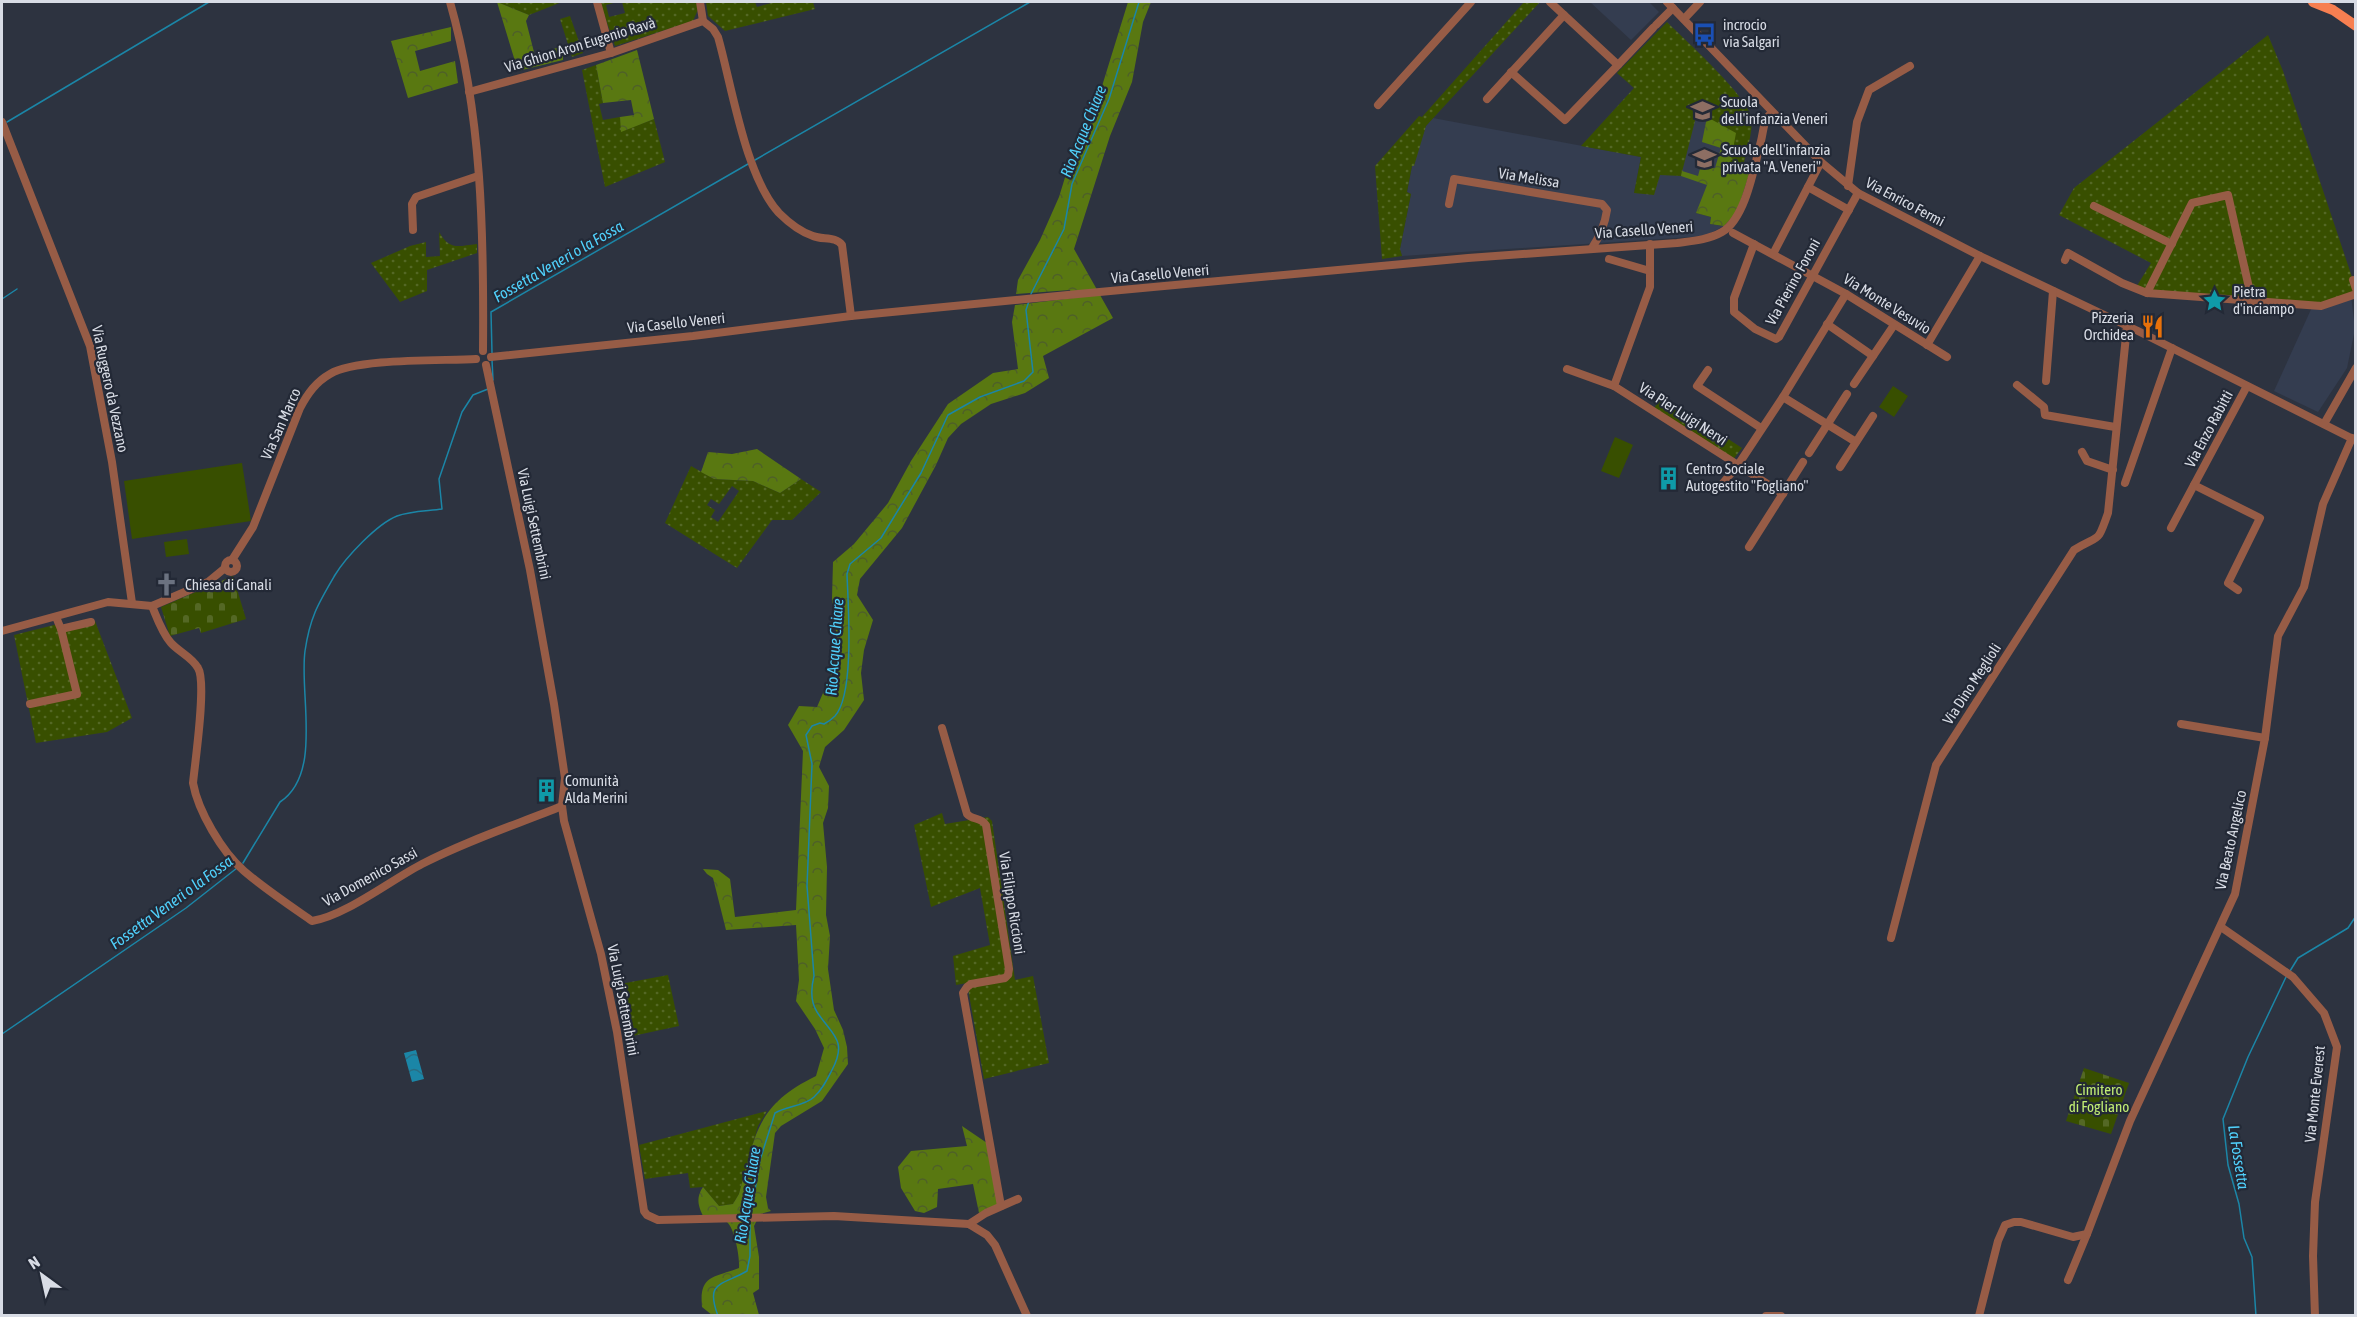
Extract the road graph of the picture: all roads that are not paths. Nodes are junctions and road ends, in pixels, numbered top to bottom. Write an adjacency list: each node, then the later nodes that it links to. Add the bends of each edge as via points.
1 (450, 2): 19 (street)
2 (597, 2): 15 (street)
3 (699, 2): 13 (street)
4 (1471, 2): 21 (street)
5 (1550, 2): 10 (street)
6 (1700, 2): 12 (street)
7 (2313, 2): 11 (main road)
8 (2328, 2): 11 (main road)
9 (1670, 5): 12 (street, Via Enrico Fermi); 16 (street)
10 (1564, 15): 16 (street); 18 (street)
11 (2342, 16): 14 (main road)
12 (1684, 18): 22 (street, Via Enrico Fermi)
13 (703, 21): 15 (street, Via Ghion Aron Eugenio Ravà); 51 (street, via 718,37 761,185 779,213 803,231 842,245)
14 (2355, 26)
15 (610, 53): 19 (street, Via Ghion Aron Eugenio Ravà)
16 (1618, 65): 18 (street, via 1565,120)
17 (1910, 66): 26 (street, via 1869,90 1857,122)
18 (1511, 72): 20 (street)
19 (469, 92): 25 (street)
20 (1487, 99)
21 (1378, 105)
22 (1775, 115): 24 (street, Via Enrico Fermi); 35 (street, Via Casello Veneri, via 1763,132 1733,222 1706,238)
23 (2, 122): 92 (street, Via Ruggero da Vezzano, via 90,346 112,462)
24 (1821, 162): 26 (street, Via Enrico Fermi); 27 (street)
25 (478, 176): 33 (street, via 416,197 412,204); 57 (street)
26 (1848, 186): 28 (street, Via Enrico Fermi)
27 (1808, 187): 31 (street); 40 (street)
28 (1858, 193): 31 (street, Via Pierino Foroni); 41 (street, Via Enrico Fermi)
29 (1449, 204): 32 (street, Via Melissa, via 1454,179 1602,204 1606,210)
30 (2094, 206): 37 (street)
31 (1849, 210): 45 (street, Via Pierino Foroni)
32 (1604, 224): 38 (street, Via Melissa); 39 (street)
33 (413, 230)
34 (1733, 233): 36 (street, Via Monte Vesuvio)
35 (1650, 244): 38 (street, Via Casello Veneri); 44 (street)
36 (1754, 244): 40 (street, Via Monte Vesuvio); 45 (street, Via Pierino Foroni, via 1734,298 1734,312 1776,339)
37 (2172, 244): 47 (street); 50 (street, via 2192,203 2228,195)
38 (1613, 246): 39 (street, Via Casello Veneri)
39 (1592, 248): 51 (street, Via Casello Veneri)
40 (1773, 254): 45 (street, Via Monte Vesuvio)
41 (1980, 256): 46 (street, Via Enrico Fermi); 55 (street)
42 (1609, 259): 44 (street)
43 (2065, 260): 47 (street, via 2068,253)
44 (1650, 271): 68 (street, via 1650,287)
45 (1812, 276): 48 (street, Via Monte Vesuvio)
46 (2054, 291): 54 (street, Via Enrico Fermi); 65 (street)
47 (2147, 293): 50 (street)
48 (1846, 294): 52 (street); 53 (street, Via Monte Vesuvio)
49 (2355, 294): 50 (street, via 2321,306)
50 (2252, 301)
51 (851, 316): 57 (street, Via Casello Veneri)
52 (1827, 324): 58 (street); 71 (street)
53 (1893, 325): 55 (street, Via Monte Vesuvio); 58 (street)
54 (2127, 326): 56 (street, Via Enrico Fermi); 75 (street, Via Dino Meglioli)
55 (1928, 345): 59 (street, Via Monte Vesuvio)
56 (2172, 348): 69 (street, Via Enrico Fermi); 86 (street)
57 (490, 355): 60 (street, via 477,354); 61 (street)
58 (1873, 356): 66 (street)
59 (1947, 357)
60 (476, 359): 61 (street); 93 (street, Via San Marco, via 358,365 337,370 321,380 300,408 235,562 227,562 228,570 208,582)
61 (486, 365): 102 (street, Via Luigi Settembrini, via 554,704 565,772)
62 (2355, 368): 73 (street)
63 (1567, 369): 68 (street, Via Pier Luigi Nervi)
64 (1708, 369): 76 (street, via 1697,386)
65 (2046, 381)
66 (1854, 384)
67 (2017, 385): 75 (street, via 2044,407 2045,415)
68 (1614, 386): 82 (street, Via Pier Luigi Nervi)
69 (2247, 386): 73 (street, Via Enrico Fermi); 87 (street, Via Enzo Rabitti)
70 (1847, 394): 74 (street)
71 (1783, 397): 74 (street); 76 (street)
72 (1873, 416): 78 (street)
73 (2324, 424): 77 (street, Via Enrico Fermi)
74 (1827, 425): 78 (street); 80 (street)
75 (2115, 427): 84 (street, Via Dino Meglioli)
76 (1761, 428): 82 (street)
77 (2354, 439): 101 (street, Via Beato Angelico, via 2323,504 2304,587 2278,636)
78 (1856, 442): 83 (street)
79 (2082, 452): 84 (street, via 2086,460)
80 (1809, 453)
81 (1803, 462): 88 (street)
82 (1738, 465): 85 (street); 88 (street, Via Pier Luigi Nervi)
83 (1840, 467)
84 (2113, 470): 104 (street, Via Dino Meglioli, via 2108,513 2098,538 2074,550 1936,765)
85 (1723, 483)
86 (2125, 483)
87 (2194, 485): 89 (street, Via Enzo Rabitti); 91 (street, Via Enzo Rabitti, via 2260,518 2228,583)
88 (1783, 494): 90 (street)
89 (2171, 528)
90 (1749, 547)
91 (2238, 590)
92 (132, 603): 93 (street); 94 (street, via 108,602)
93 (152, 606): 102 (street, Via Domenico Sassi, via 170,642 199,668 202,678 193,783 202,810 243,870 312,921 343,909 448,851)
94 (56, 617): 96 (street); 97 (street)
95 (91, 622): 96 (street)
96 (61, 629): 98 (street, via 77,694)
97 (2, 631)
98 (30, 704)
99 (2181, 724): 101 (street)
100 (942, 728): 106 (street, Via Filippo Riccioni, via 967,814 986,825 1009,969 1005,978 971,984 963,993)
101 (2265, 738): 103 (street, Via Beato Angelico, via 2237,889)
102 (562, 806): 107 (street, Via Luigi Settembrini, via 615,1021 647,1215 657,1220 834,1216)
103 (2221, 927): 108 (street, Via Beato Angelico, via 2130,1121); 114 (street, Via Monte Everest, via 2293,977 2324,1013 2337,1047 2315,1202)
104 (1891, 938)
105 (1018, 1199): 106 (street)
106 (1000, 1206): 107 (street)
107 (969, 1224): 110 (street, via 987,1235 994,1245)
108 (2087, 1234): 109 (street, Via Beato Angelico); 113 (street, via 2073,1237 2021,1222 2005,1225)
109 (2068, 1280)
110 (1027, 1316)
111 (1766, 1316): 112 (street)
112 (1782, 1316)
113 (1979, 1316)
114 (2316, 1316)

